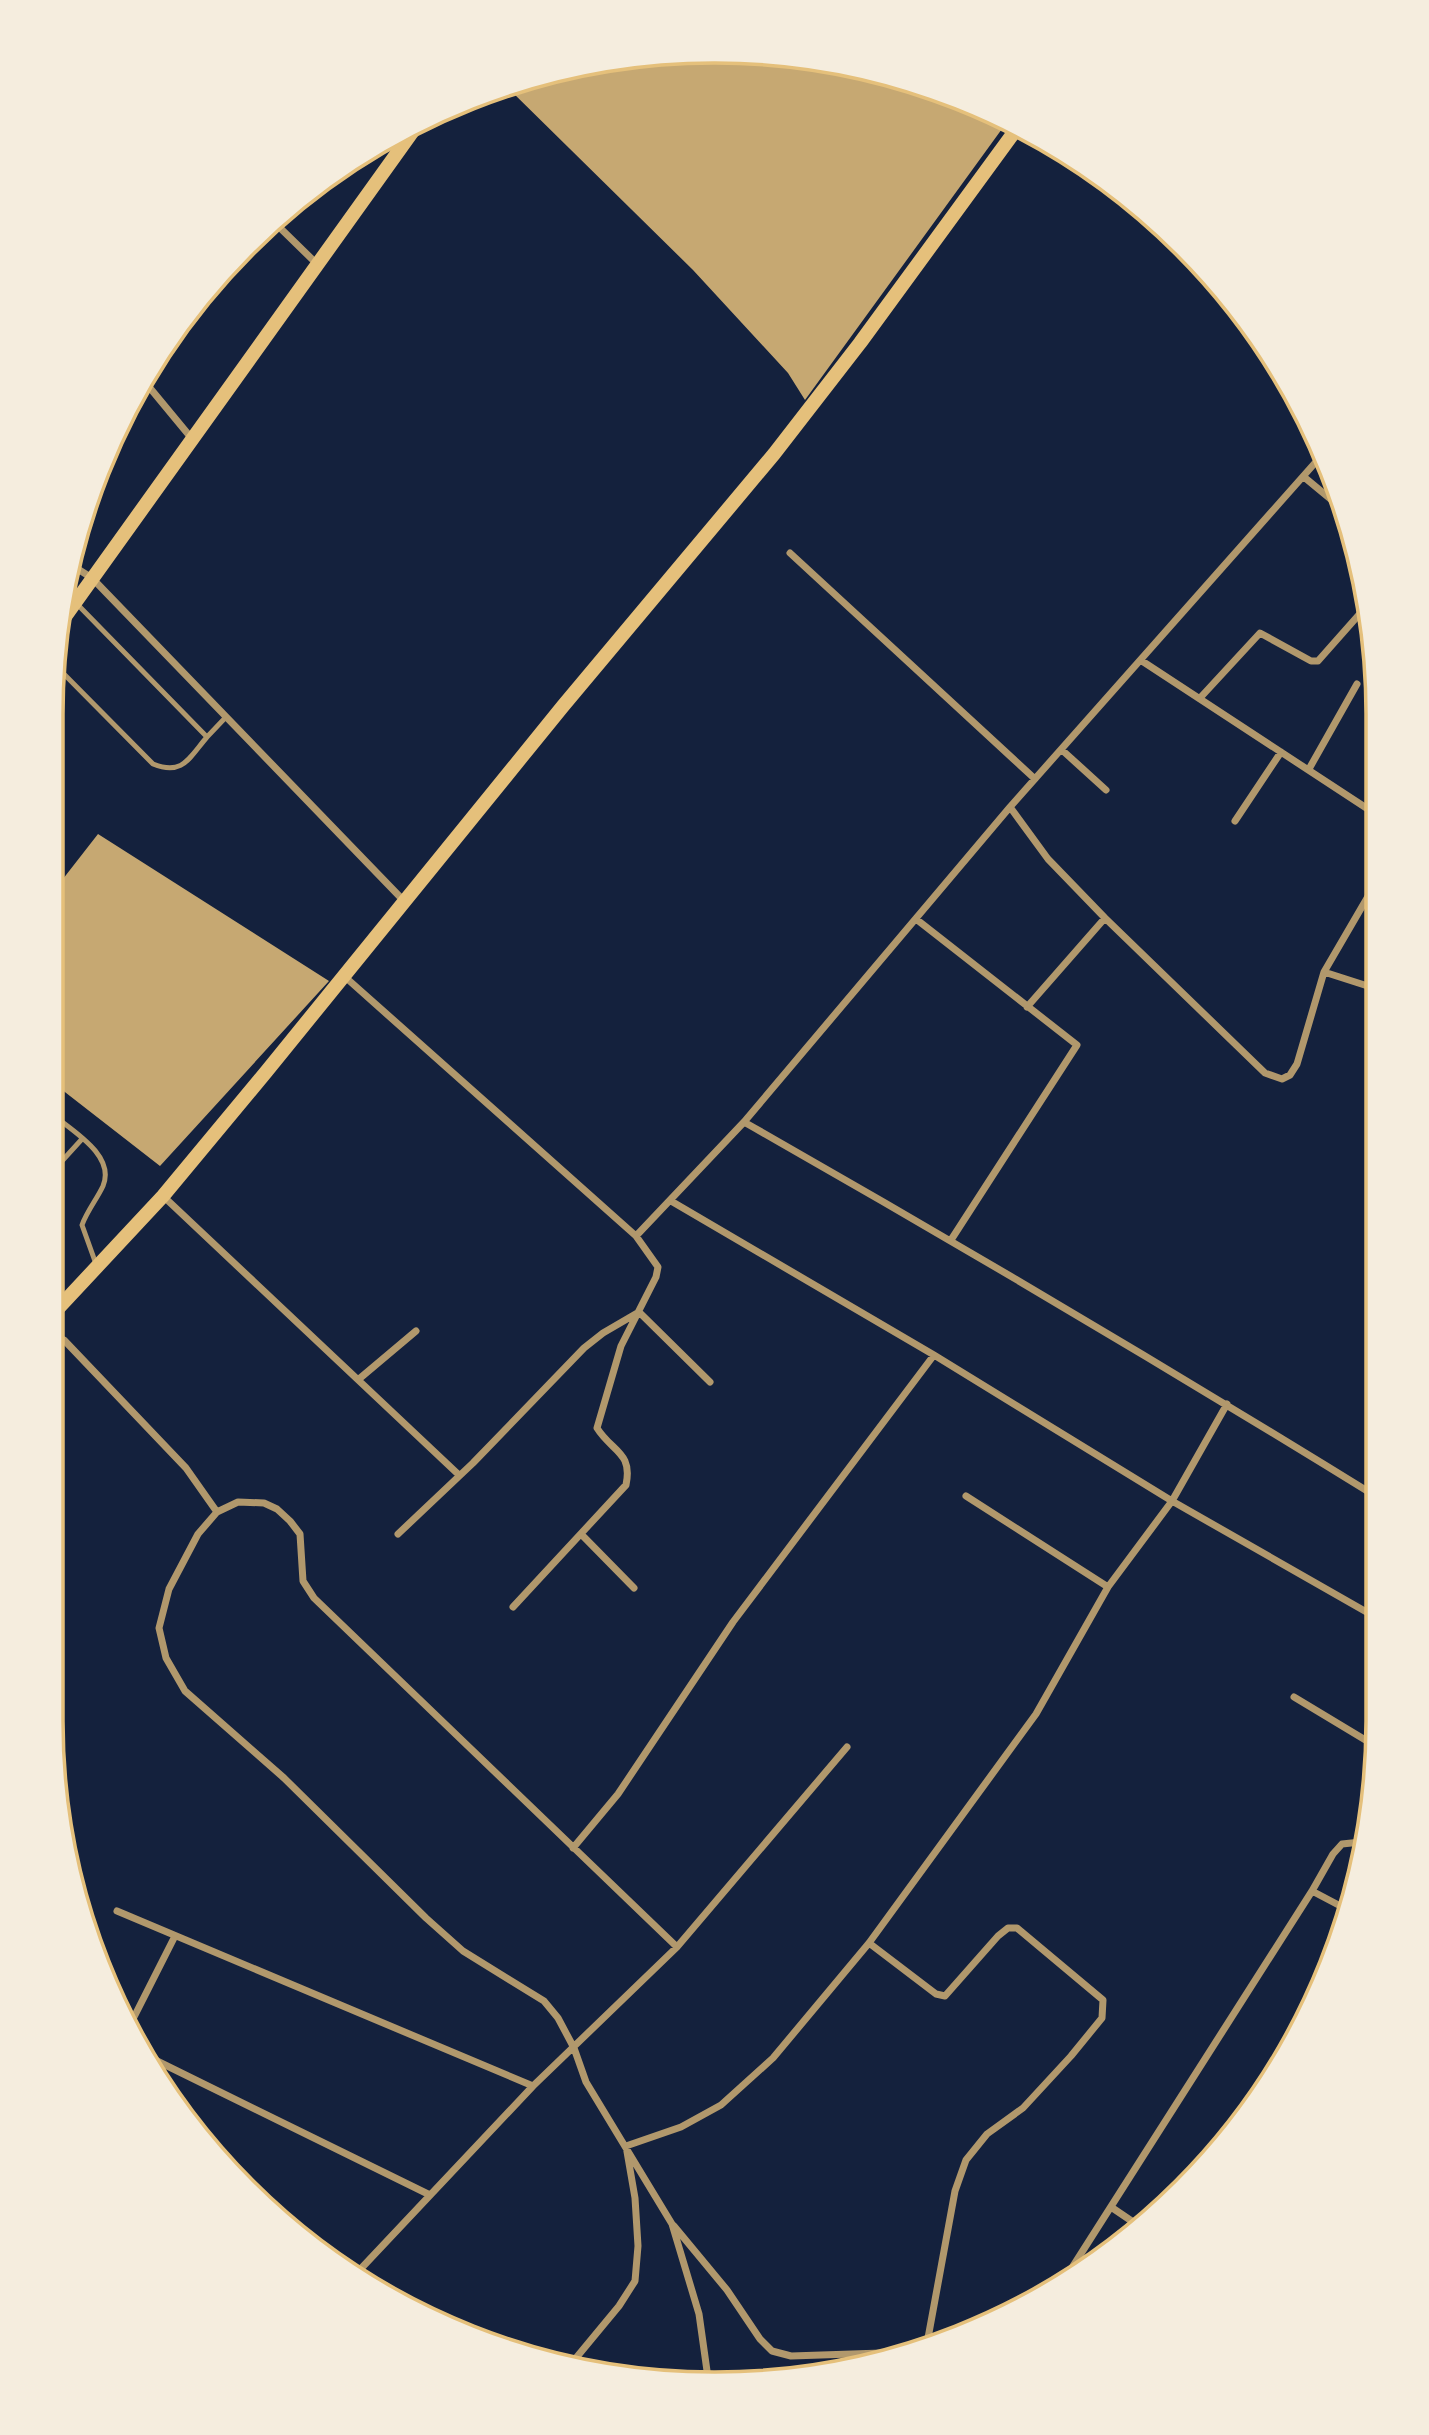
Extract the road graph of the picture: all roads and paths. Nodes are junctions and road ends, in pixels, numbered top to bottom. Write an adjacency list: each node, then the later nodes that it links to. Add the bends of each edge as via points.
1 (1011, 135): 31 (main road, via 774,454)
2 (406, 141): 4 (main road)
3 (281, 229): 4 (street)
4 (318, 264): 6 (main road)
5 (150, 388): 6 (street)
6 (193, 440): 12 (main road)
7 (1315, 463): 8 (street)
8 (1304, 477): 9 (street); 16 (street)
9 (1328, 497)
10 (790, 553): 25 (street)
11 (80, 571): 12 (street)
12 (92, 579): 13 (main road); 20 (street)
13 (75, 602): 14 (main road); 21 (lane)
14 (73, 605)
15 (1358, 616): 19 (street, via 1318,661 1260,633)
16 (1142, 661): 19 (street); 22 (street)
17 (64, 674): 21 (lane, via 153,764 180,767)
18 (1357, 684): 24 (street)
19 (1200, 698): 23 (street)
20 (226, 717): 21 (lane); 31 (street)
21 (207, 737)
22 (1062, 750): 25 (street); 26 (street)
23 (1281, 752): 24 (street); 29 (street)
24 (1309, 769): 28 (street)
25 (1035, 779): 27 (street)
26 (1106, 790)
27 (1010, 807): 32 (street, via 1048,859); 33 (street)
28 (1366, 808)
29 (1234, 821)
30 (1366, 900): 34 (street)
31 (404, 901): 35 (main road)
32 (1105, 918): 34 (street, via 1265,1073 1282,1079 1297,1064); 37 (street)
33 (916, 919): 37 (street); 38 (street)
34 (1324, 972): 36 (street)
35 (344, 976): 42 (main road); 44 (street)
36 (1366, 985)
37 (1027, 1007): 45 (street, via 1077,1045)
38 (744, 1122): 43 (street); 45 (street)
39 (63, 1123): 40 (lane)
40 (82, 1139): 41 (lane); 46 (lane, via 97,1151 106,1170 104,1184 82,1225)
41 (63, 1159)
42 (163, 1196): 46 (main road); 52 (street)
43 (671, 1201): 44 (street); 51 (street)
44 (636, 1236): 48 (street, via 658,1267)
45 (951, 1240): 54 (street)
46 (97, 1267): 47 (main road)
47 (63, 1303)
48 (639, 1312): 53 (street); 55 (street, via 584,1348); 61 (street, via 621,1346 597,1428 625,1457 626,1485)
49 (416, 1331): 52 (street)
50 (63, 1339): 59 (street, via 186,1468)
51 (934, 1355): 58 (street); 70 (street, via 733,1622 618,1794)
52 (359, 1379): 55 (street)
53 (710, 1382)
54 (1227, 1404): 56 (street); 58 (street)
55 (459, 1475): 60 (street)
56 (1366, 1490)
57 (966, 1496): 62 (street)
58 (1172, 1501): 62 (street); 65 (street)
59 (218, 1512): 70 (street, via 238,1502 264,1503 290,1521 300,1534 303,1581 314,1598); 78 (street, via 198,1534 169,1589 159,1628 166,1658 185,1691 463,1951 544,2001)
60 (398, 1534)
61 (581, 1534): 63 (street); 64 (street)
62 (1108, 1587): 75 (street, via 1036,1714)
63 (634, 1588)
64 (513, 1607)
65 (1366, 1612)
66 (1294, 1697): 67 (street)
67 (1366, 1740)
68 (847, 1748): 76 (street)
69 (1354, 1843): 71 (street, via 1342,1844 1333,1854)
70 (573, 1848): 76 (street)
71 (1312, 1891): 72 (street); 83 (street)
72 (1339, 1905)
73 (117, 1911): 74 (street)
74 (175, 1936): 77 (street); 80 (street)
75 (869, 1943): 81 (street, via 773,2058 721,2105 681,2127); 88 (street, via 936,1994 945,1996 998,1936 1017,1928 1103,2000 1105,2008 1071,2056 1023,2108 987,2134 966,2160 955,2190)
76 (677, 1947): 78 (street)
77 (134, 2017)
78 (574, 2048): 80 (street); 81 (street, via 586,2082)
79 (161, 2063): 82 (street)
80 (533, 2087): 82 (street)
81 (626, 2146): 85 (street); 90 (street, via 635,2198 635,2281)
82 (430, 2195): 87 (street)
83 (1111, 2207): 84 (street); 86 (street)
84 (1131, 2221)
85 (672, 2224): 89 (street, via 772,2351 792,2356); 91 (street, via 699,2314)
86 (1075, 2262)
87 (362, 2268)
88 (928, 2335)
89 (867, 2353)
90 (577, 2357)
91 (707, 2372)

